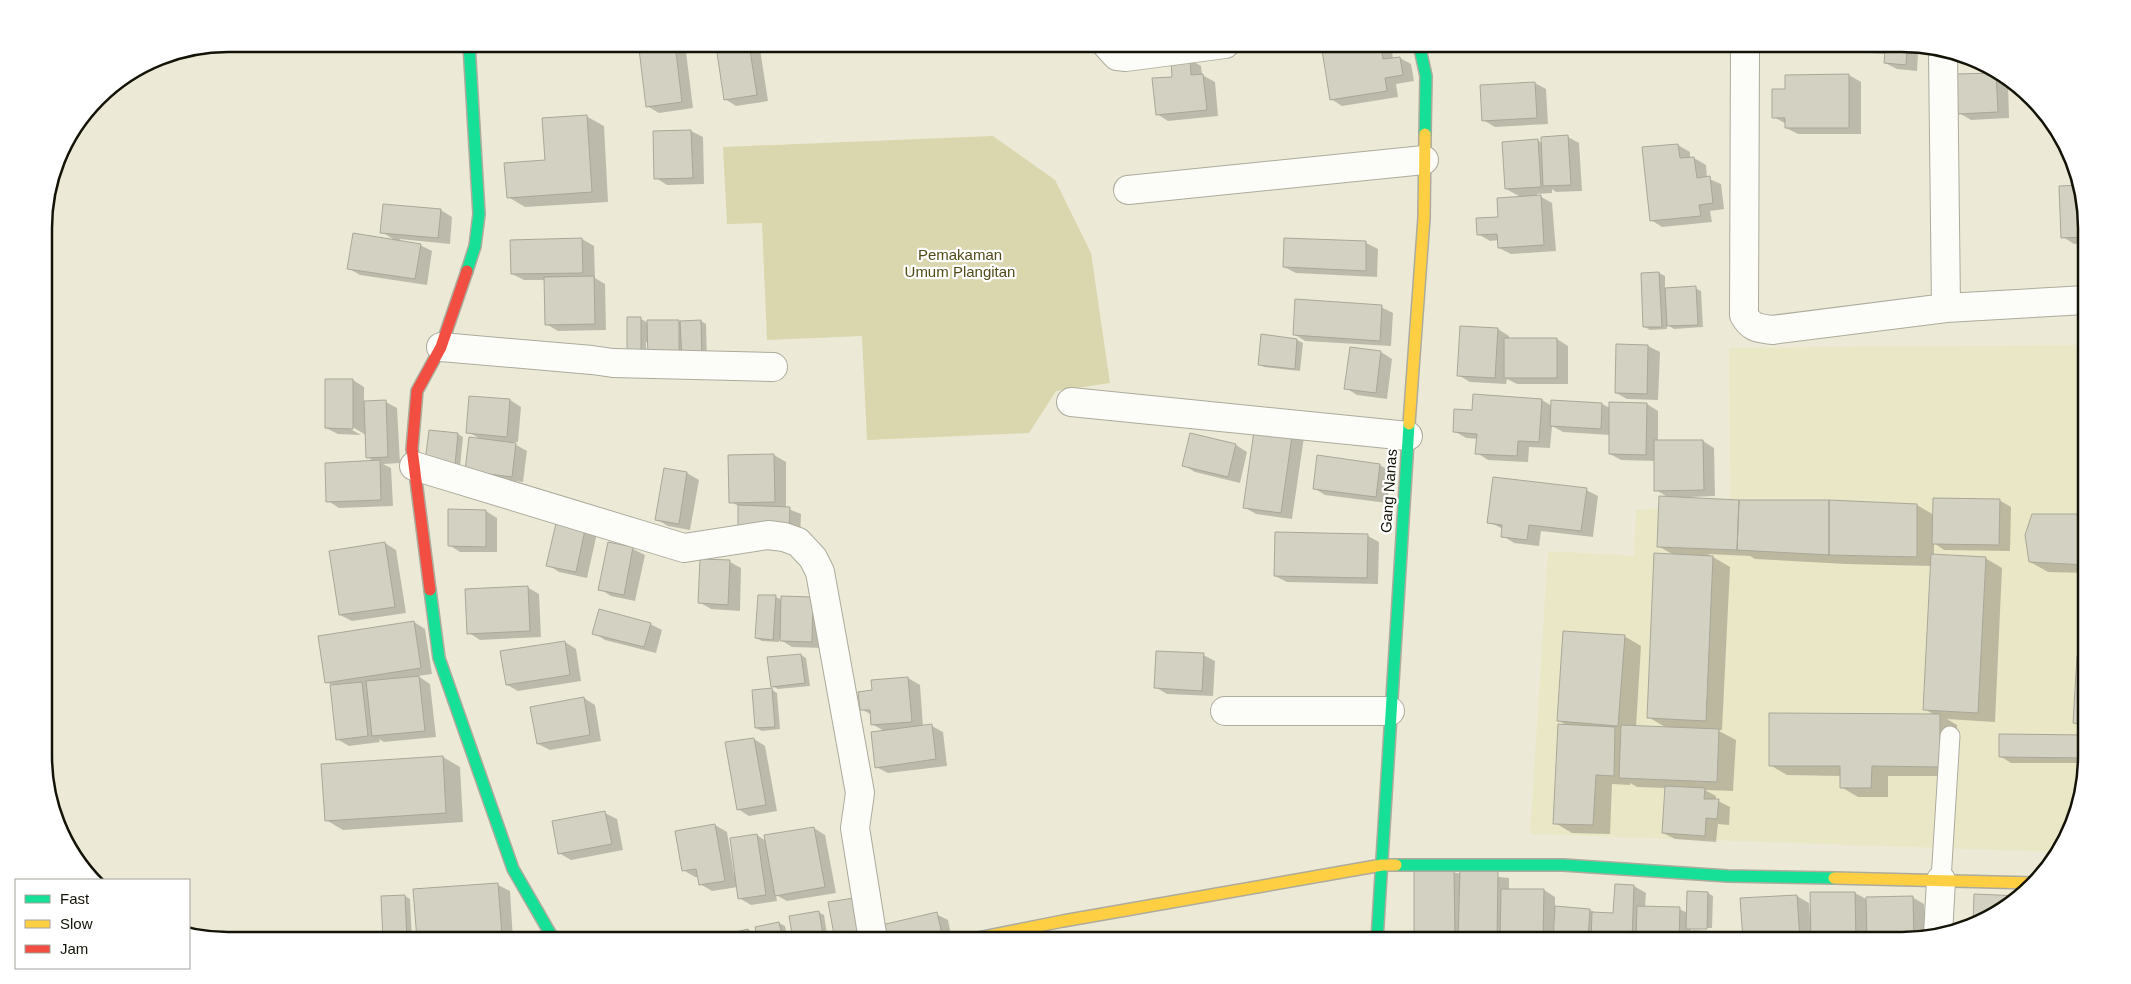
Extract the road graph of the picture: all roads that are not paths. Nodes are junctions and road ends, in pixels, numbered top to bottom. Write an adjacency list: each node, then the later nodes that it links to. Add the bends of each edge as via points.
1 (1114, 52): 2 (street, via 1126,57)
2 (1161, 52)
3 (1421, 52): 7 (street, Gang Nanas, via 1426,76)
4 (1745, 52): 10 (street, via 1744,315 1749,323 1755,328 1772,330)
5 (470, 53): 11 (street, via 479,214 476,246)
6 (1943, 57): 10 (street)
7 (1424, 160): 8 (street); 14 (street, Gang Nanas, via 1424,218)
8 (1128, 190)
9 (2078, 300): 10 (street)
10 (1946, 308)
11 (441, 346): 12 (street, via 613,363); 15 (street, via 417,391 412,449)
12 (773, 367)
13 (1071, 402): 14 (street)
14 (1408, 436): 17 (street, Gang Nanas)
15 (414, 466): 24 (street, via 439,658 513,870); 25 (street, via 684,548 768,534 798,542 813,558 820,572 860,793 855,828)
16 (1225, 711): 17 (street)
17 (1390, 711): 19 (street, Gang Nanas)
18 (1950, 736): 20 (lane)
19 (1382, 865): 20 (street, via 1562,865 1728,876); 23 (street, Gang Nanas); 26 (street)
20 (1941, 880): 21 (street); 22 (street)
21 (2024, 883)
22 (1938, 928)
23 (1378, 931)
24 (549, 932)
25 (872, 932)
26 (1010, 932)

